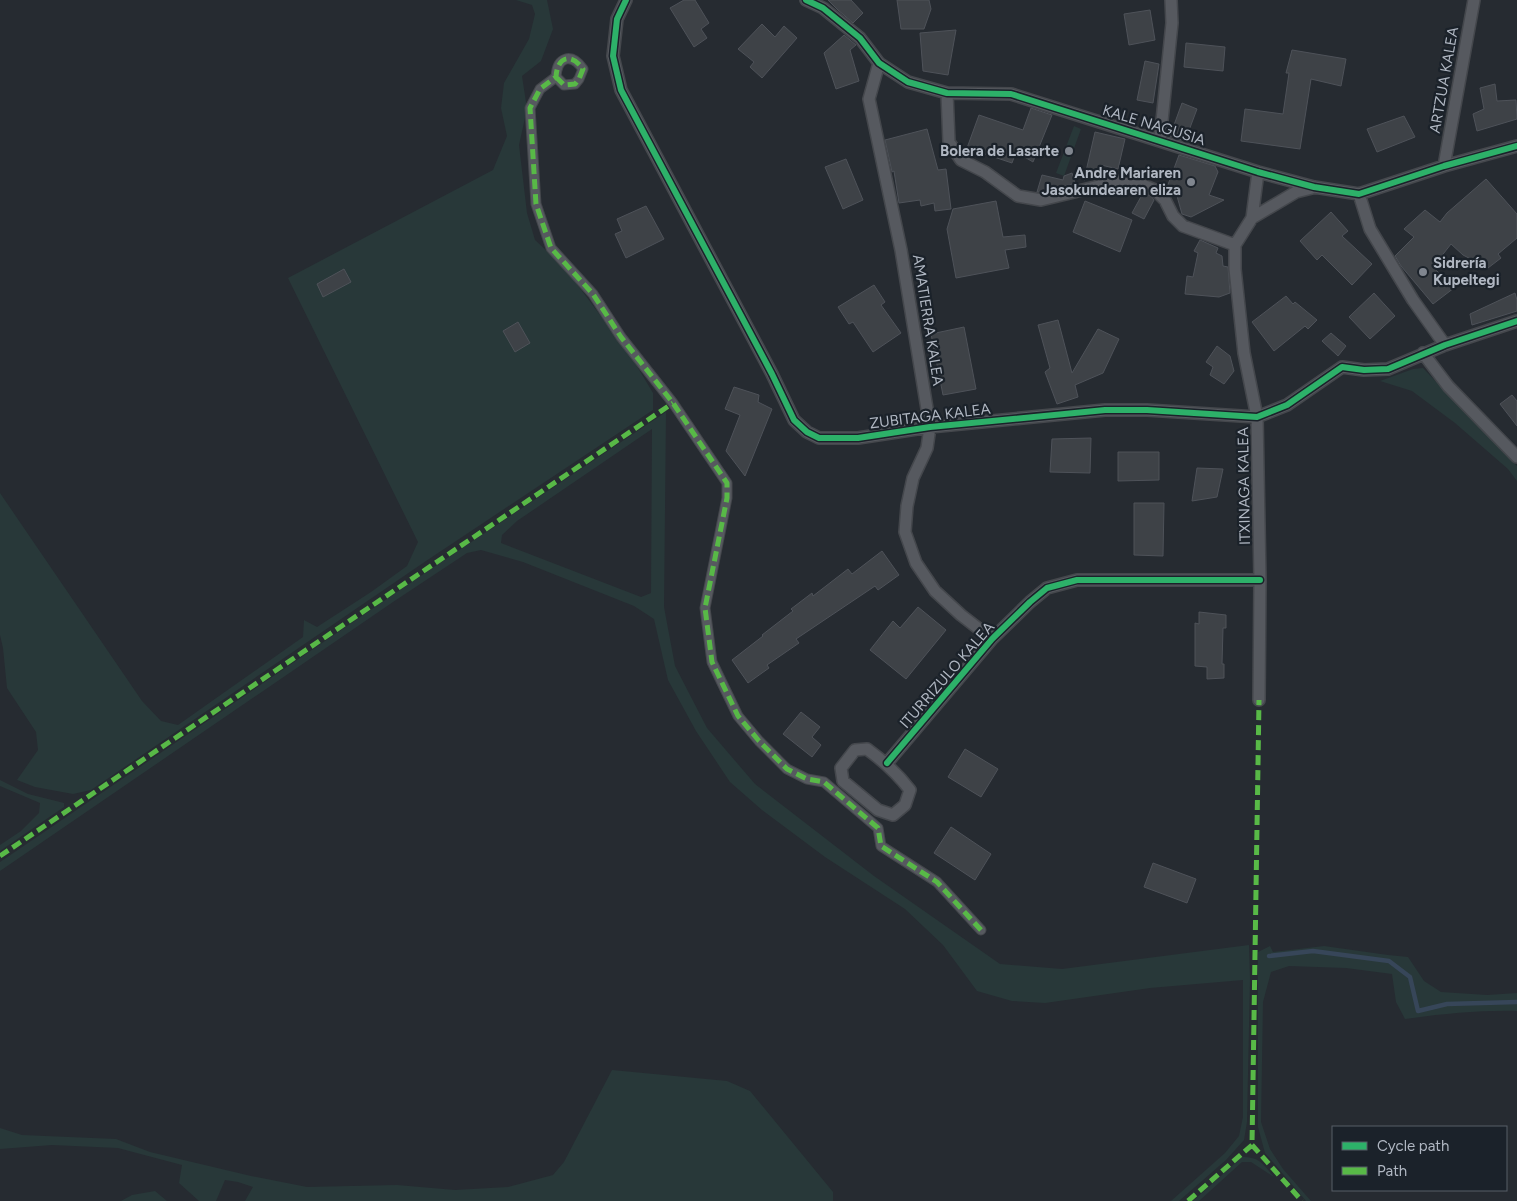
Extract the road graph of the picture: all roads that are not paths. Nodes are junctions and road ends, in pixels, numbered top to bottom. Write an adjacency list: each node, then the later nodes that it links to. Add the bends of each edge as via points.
1 (626, 0): 20 (street, ZUBITAGA KALEA, via 617,18 613,56 621,90 794,420 819,438 858,438)
2 (806, 0): 5 (street, KALE NAGUSIA, via 823,8 860,38)
3 (1171, 0): 8 (street, via 1172,24)
4 (1474, 0): 10 (street, ARTZUA KALEA)
5 (879, 63): 7 (street, KALE NAGUSIA, via 908,82); 20 (street, AMATIERRA KALEA, via 869,99 901,250)
6 (556, 77): 26 (street, via 540,89 530,108 536,204 551,248 593,294 621,337 674,403 726,483 727,498 705,608 712,662 738,716 787,769 807,779 824,782 878,828 881,846 937,882)
7 (947, 93): 8 (street, KALE NAGUSIA, via 1011,94); 15 (street, via 948,142 961,160 985,172 1018,196 1041,200 1128,179 1155,190 1182,226)
8 (1160, 140): 11 (street, KALE NAGUSIA)
9 (1517, 146): 10 (street, KALE NAGUSIA)
10 (1444, 166): 13 (street, KALE NAGUSIA)
11 (1258, 172): 12 (street, KALE NAGUSIA); 14 (street)
12 (1314, 187): 13 (street, KALE NAGUSIA); 14 (street, via 1296,192)
13 (1359, 194): 17 (street, via 1370,229)
14 (1252, 218): 15 (street)
15 (1235, 245): 19 (street, ITXINAGA KALEA, via 1244,353)
16 (1517, 321): 17 (street, ZUBITAGA KALEA)
17 (1445, 345): 18 (street, ZUBITAGA KALEA)
18 (1422, 353): 19 (street, ZUBITAGA KALEA, via 1388,369 1342,367 1287,405); 21 (street, via 1448,386)
19 (1257, 417): 20 (street, ZUBITAGA KALEA, via 1105,410); 22 (street, ITXINAGA KALEA)
20 (930, 427): 23 (street, AMATIERRA KALEA, via 927,448 913,478 905,532 916,563 935,591)
21 (1517, 456)
22 (1260, 580): 23 (street, ITURRIZULO KALEA, via 1077,580 1047,588); 24 (street, ITXINAGA KALEA)
23 (992, 639): 25 (street, ITURRIZULO KALEA)
24 (1259, 700)
25 (887, 763): 25 (street, via 868,749 855,750 841,768 843,781 878,810 893,816 905,806 910,790)
26 (981, 930)

